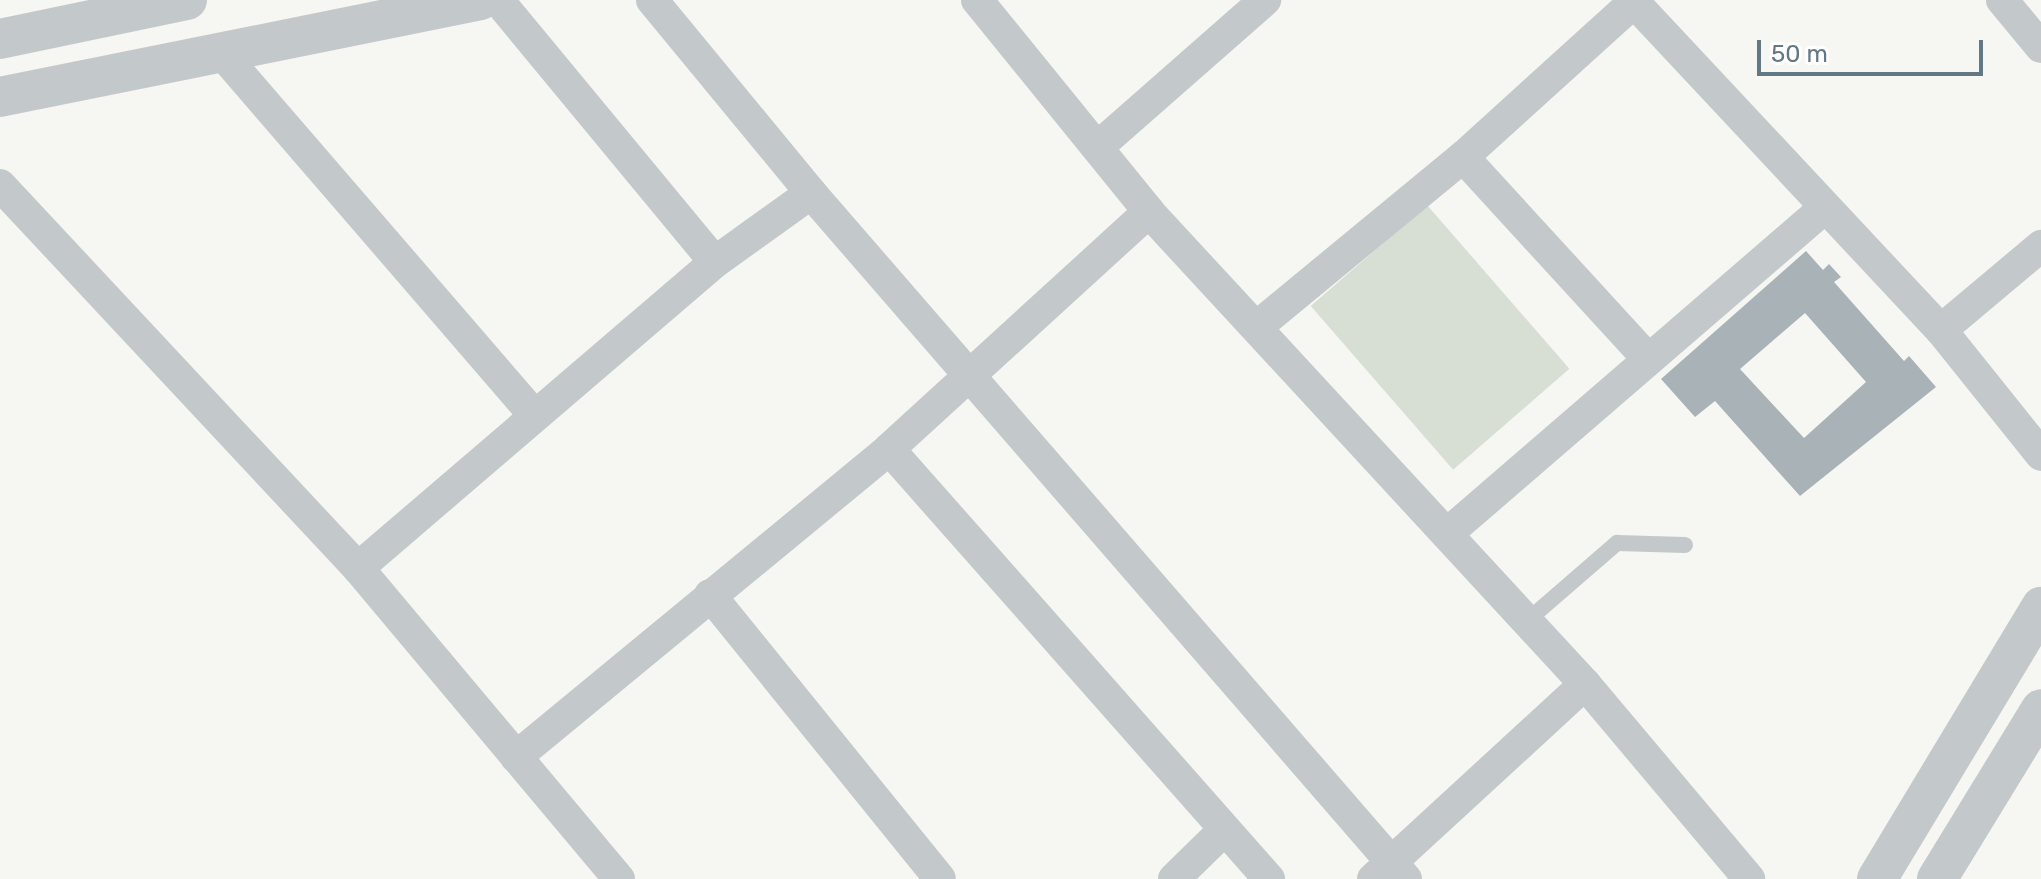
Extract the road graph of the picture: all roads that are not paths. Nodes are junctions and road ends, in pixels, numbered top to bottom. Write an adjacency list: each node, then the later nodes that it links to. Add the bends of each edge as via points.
1 (187, 0): 9 (street)
2 (480, 0): 11 (street)
3 (498, 0): 20 (street)
4 (652, 0): 16 (street)
5 (977, 0): 13 (street)
6 (1265, 0): 13 (street)
7 (2002, 0): 10 (street)
8 (1633, 1): 14 (street); 17 (street)
9 (0, 39)
10 (2041, 47)
11 (220, 51): 12 (street); 25 (street)
12 (0, 97)
13 (1100, 145): 18 (street)
14 (1463, 157): 21 (street); 23 (street)
15 (0, 185): 30 (street)
16 (811, 193): 20 (street); 24 (street)
17 (1823, 209): 22 (street); 23 (street)
18 (1149, 212): 21 (street); 24 (street)
19 (2041, 246): 22 (street)
20 (715, 262): 25 (street)
21 (1259, 325): 28 (street)
22 (1941, 330): 27 (street)
23 (1647, 358): 28 (street)
24 (971, 372): 26 (street); 40 (street)
25 (534, 415): 30 (street)
26 (889, 449): 31 (street); 39 (street)
27 (2041, 455)
28 (1448, 533): 33 (street)
29 (1685, 545): 33 (lane, via 1617,543)
30 (358, 568): 36 (street)
31 (710, 595): 36 (street); 42 (street)
32 (2041, 607): 37 (street)
33 (1528, 620): 34 (street)
34 (1585, 684): 40 (street); 45 (street)
35 (2041, 709): 38 (street)
36 (516, 757): 41 (street)
37 (1936, 781): 38 (street); 46 (street)
38 (1980, 808): 47 (street)
39 (1223, 831): 43 (street); 44 (street)
40 (1390, 873)
41 (619, 879)
42 (940, 879)
43 (1174, 879)
44 (1269, 879)
45 (1749, 879)
46 (1877, 879)
47 (1937, 879)

